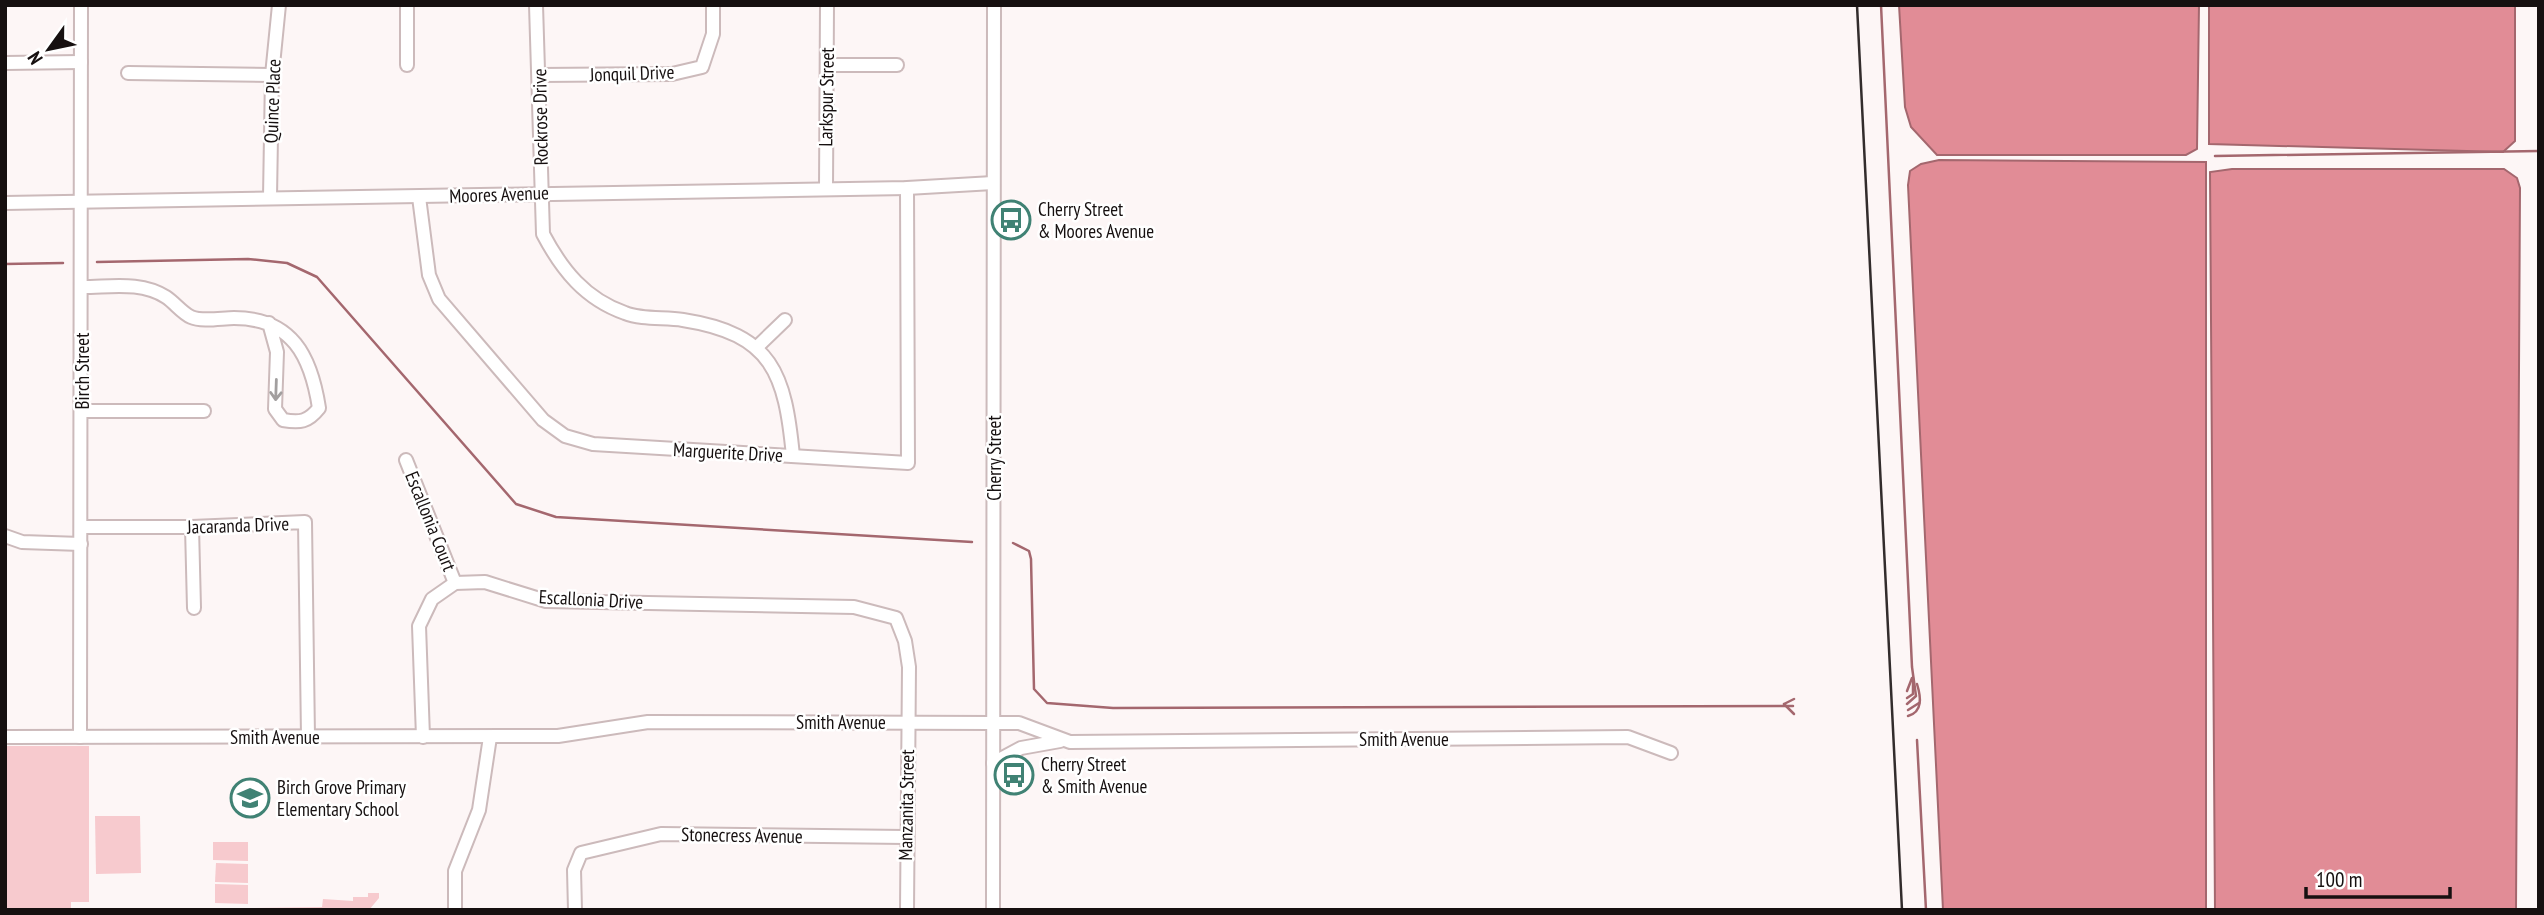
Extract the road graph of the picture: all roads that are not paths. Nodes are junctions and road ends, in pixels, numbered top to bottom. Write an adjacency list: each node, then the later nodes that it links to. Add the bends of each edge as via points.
1 (81, 5): 8 (street, Birch Street)
2 (279, 5): 14 (street, Quince Place)
3 (407, 5): 10 (street)
4 (536, 5): 15 (street, Rockrose Drive)
5 (713, 5): 15 (street, Jonquil Drive, via 713,34 702,66 671,74)
6 (827, 5): 11 (street, Larkspur Street)
7 (994, 5): 16 (street, Cherry Street)
8 (81, 62): 9 (street); 23 (street, Birch Street)
9 (5, 63)
10 (407, 65)
11 (827, 65): 12 (street); 17 (street, Larkspur Street)
12 (897, 65)
13 (128, 74): 14 (street)
14 (272, 75): 20 (street, Quince Place)
15 (539, 75): 19 (street, Rockrose Drive)
16 (993, 183): 18 (street, Moores Avenue); 40 (street, Cherry Street)
17 (825, 188): 18 (street, Moores Avenue); 19 (street, Moores Avenue)
18 (907, 188): 30 (street, Marguerite Drive, via 908,463)
19 (541, 193): 21 (street, Moores Avenue); 27 (street, Rockrose Drive, via 543,234 561,267 592,297 626,314 721,328)
20 (270, 197): 21 (street, Moores Avenue); 23 (street, Moores Avenue)
21 (419, 197): 30 (street, Marguerite Drive, via 429,275 439,299 543,419 565,436 593,444)
22 (5, 203): 23 (street, Moores Avenue)
23 (80, 203): 24 (street, Birch Street)
24 (83, 288): 26 (street, via 141,286 167,297 193,318 248,318); 28 (street, Birch Street)
25 (785, 320): 27 (street)
26 (269, 323): 26 (street, one-way to 26, via 277,352 275,408 283,420 311,418 319,408 314,374 299,345)
27 (757, 348): 30 (street, Rockrose Drive, via 779,377 788,404)
28 (82, 411): 29 (street); 32 (street, Birch Street)
29 (204, 411)
30 (793, 456)
31 (406, 460): 36 (street, Escallonia Court)
32 (81, 527): 33 (street, Jacaranda Drive); 35 (street, Birch Street)
33 (192, 527): 37 (street); 43 (street, Jacaranda Drive, via 305,522)
34 (5, 536): 35 (street, via 22,542)
35 (81, 544): 42 (street, Birch Street)
36 (456, 583): 38 (street, Escallonia Drive, via 485,582 546,601 854,607); 44 (street, via 432,599 419,626)
37 (194, 608)
38 (896, 618): 39 (street, Manzanita Street, via 909,667)
39 (907, 722): 40 (street, Smith Avenue); 45 (street, Smith Avenue, via 648,722 558,736); 49 (street, Manzanita Street)
40 (992, 723): 46 (street, Smith Avenue, via 1019,723); 48 (street, Cherry Street)
41 (5, 737): 42 (street, Smith Avenue)
42 (80, 737): 43 (street, Smith Avenue)
43 (308, 737): 44 (street, Smith Avenue)
44 (423, 737): 45 (street, Smith Avenue)
45 (490, 737): 50 (street, via 479,810 455,871)
46 (1060, 741): 47 (street, Smith Avenue, via 1629,737); 48 (street, via 1021,748)
47 (1671, 753)
48 (993, 763): 53 (street, Cherry Street)
49 (905, 837): 51 (street, Stonecress Avenue, via 661,834 581,853 574,870); 52 (street, Manzanita Street)
50 (456, 910)
51 (575, 910)
52 (907, 910)
53 (993, 910)

